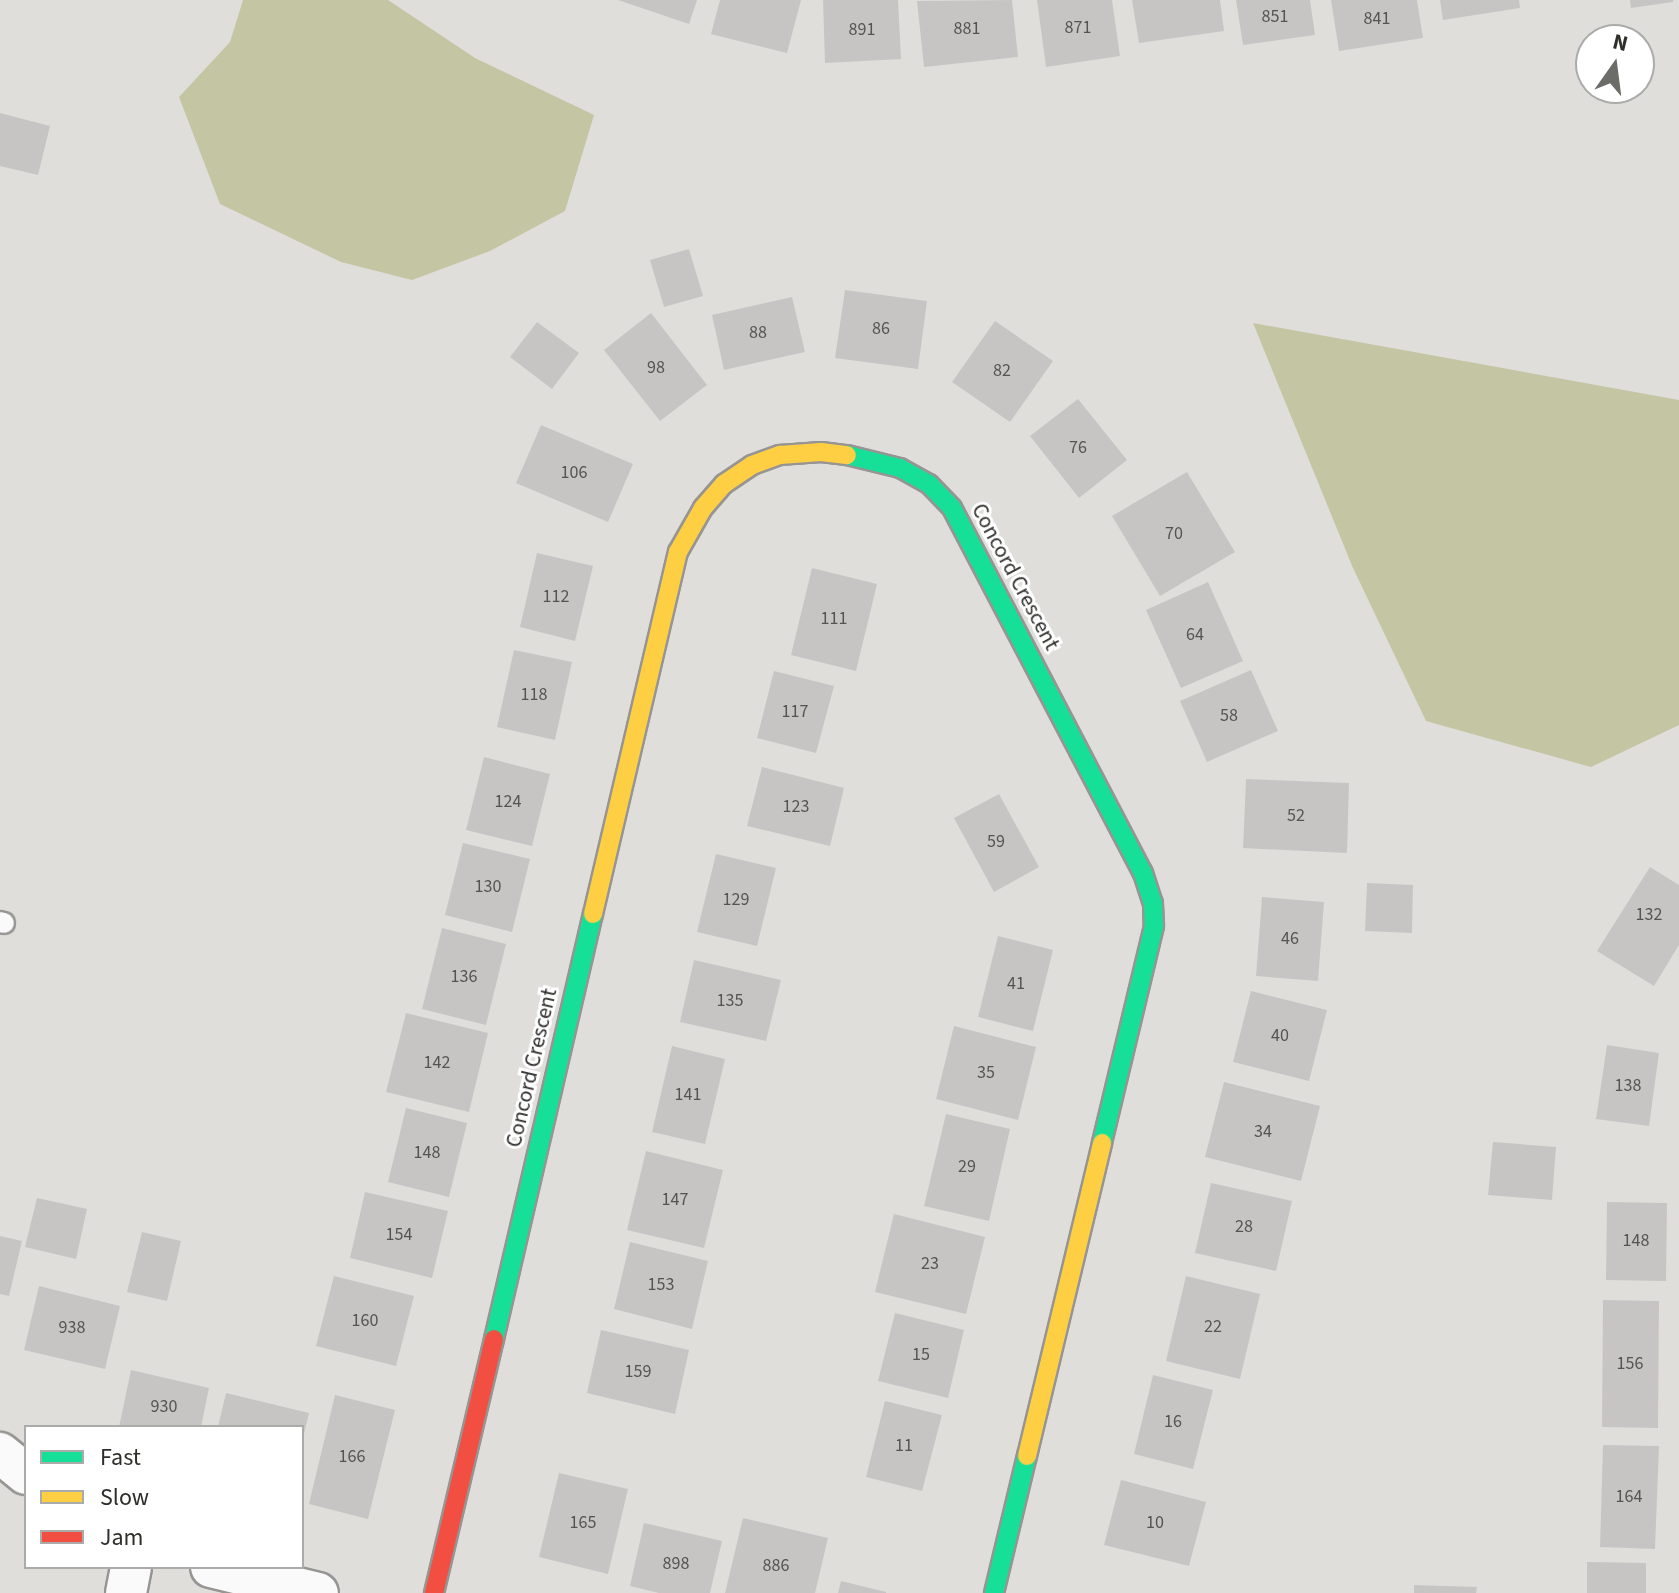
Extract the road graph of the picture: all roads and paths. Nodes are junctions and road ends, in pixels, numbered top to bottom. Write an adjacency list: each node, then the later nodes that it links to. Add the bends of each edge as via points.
1 (0, 1453): 2 (street)
2 (24, 1472)
3 (131, 1569): 5 (street)
4 (219, 1569): 6 (street)
5 (126, 1593)
6 (318, 1593)
7 (434, 1593): 8 (street, Concord Crescent, via 678,552 724,484 780,455 821,452 900,468 929,484 952,508 1143,873 1153,903 1154,926)
8 (994, 1593)

